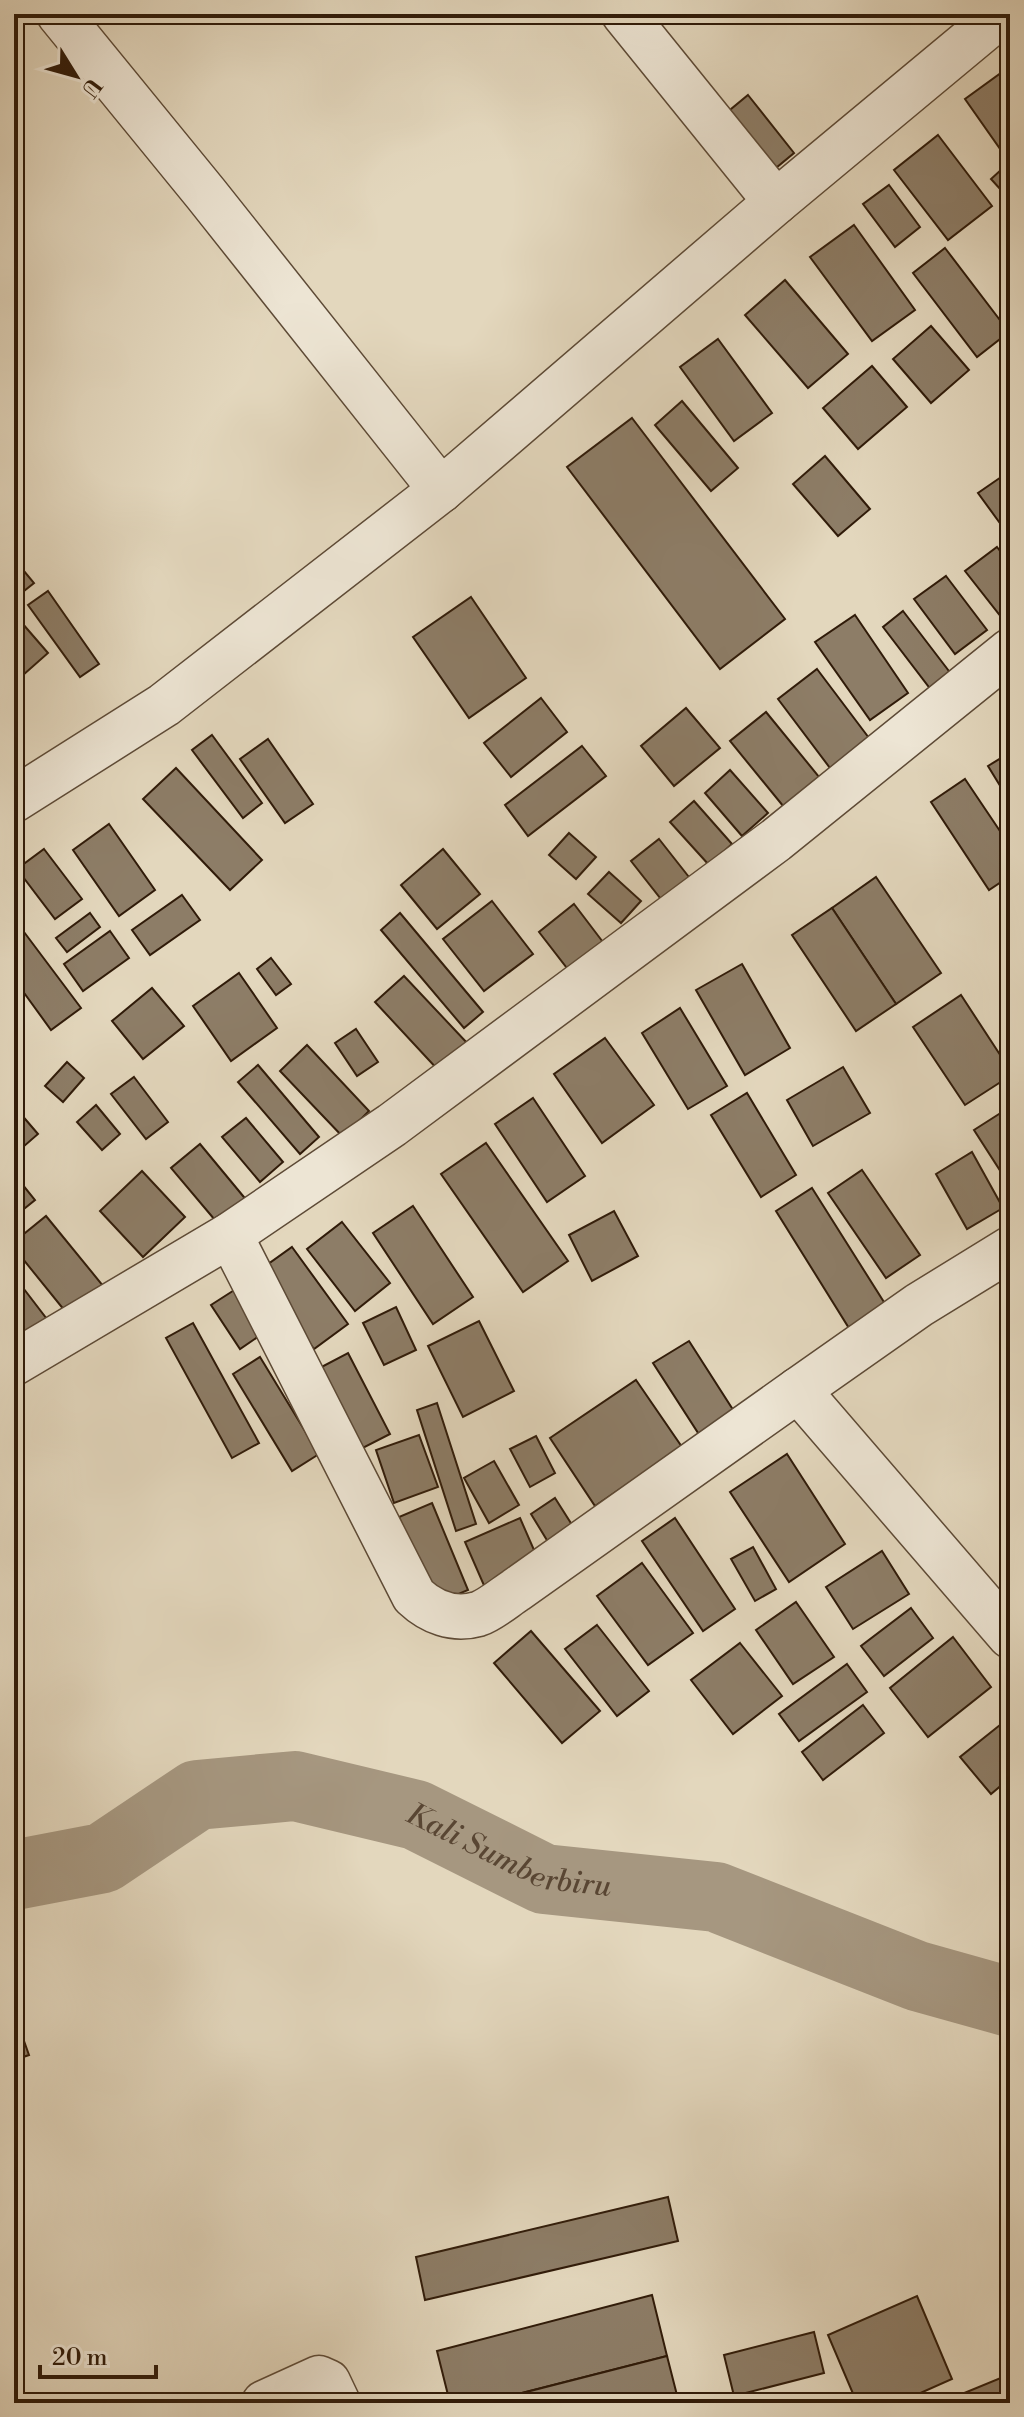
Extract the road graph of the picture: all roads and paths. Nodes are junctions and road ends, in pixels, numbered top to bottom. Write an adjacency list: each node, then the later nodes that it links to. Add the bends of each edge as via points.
1 (59, 14): 5 (street)
2 (624, 14): 4 (street)
3 (1002, 14): 4 (street)
4 (776, 202): 5 (street)
5 (441, 490): 7 (street, via 164,705)
6 (1010, 651): 8 (street, via 764,849 392,1125)
7 (14, 800)
8 (230, 1235): 10 (street); 11 (street, via 414,1596 431,1611 478,1614)
9 (1010, 1249): 11 (street)
10 (14, 1363)
11 (798, 1390): 12 (street)
12 (1010, 1636)
13 (264, 2403): 14 (street, via 319,2378 328,2382)
14 (338, 2403)

